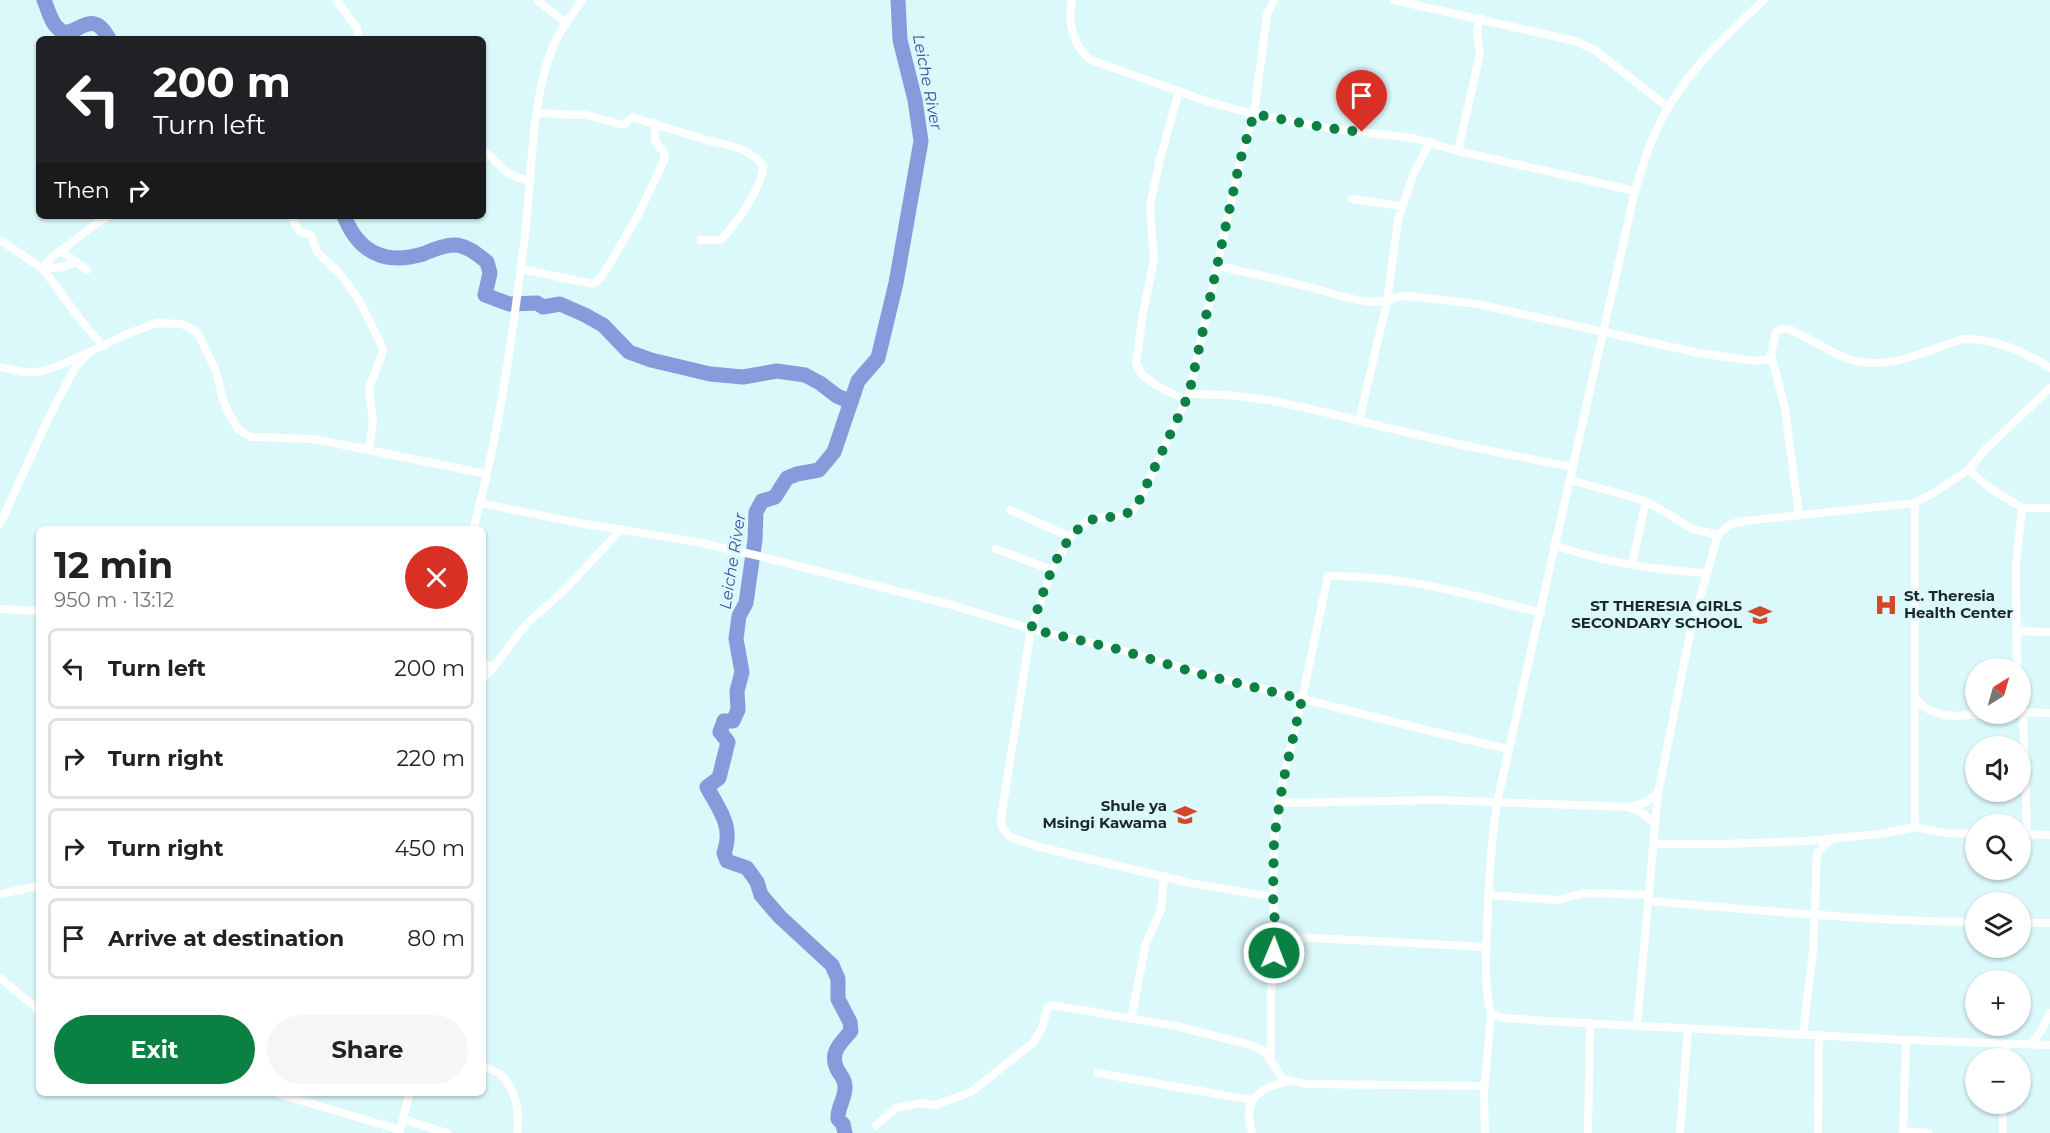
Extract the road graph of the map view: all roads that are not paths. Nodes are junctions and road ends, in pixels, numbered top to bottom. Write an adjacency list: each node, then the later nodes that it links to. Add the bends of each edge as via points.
1 (336, 0): 10 (street, via 357,28)
2 (537, 0): 9 (street)
3 (582, 0): 9 (street)
4 (1072, 0): 11 (street, via 1073,34 1091,60)
5 (1274, 0): 14 (street, via 1267,15)
6 (1394, 0): 8 (street)
7 (1764, 0): 12 (street, via 1716,45)
8 (1480, 18): 12 (street, via 1575,40 1593,49); 17 (street, via 1480,54)
9 (566, 23): 13 (street, via 549,60)
10 (358, 36)
11 (1179, 92): 14 (street); 41 (street, via 1150,206 1154,260 1136,363 1157,386)
12 (1668, 107): 20 (street, via 1653,136)
13 (537, 112): 15 (street, via 586,115 624,125 632,117); 19 (street)
14 (1254, 114): 16 (street); 29 (street)
15 (655, 123): 26 (street, via 740,147 763,165 762,178 727,234 720,240); 31 (street, via 655,141 665,154 664,161 601,279 593,284)
16 (1430, 142): 17 (street); 22 (street)
17 (1458, 151): 20 (street)
18 (486, 152): 19 (street, via 509,175)
19 (531, 180): 31 (street)
20 (1635, 191): 34 (street)
21 (1352, 199): 22 (street)
22 (1401, 206): 33 (street)
23 (103, 219): 27 (street)
24 (293, 219): 43 (street, via 299,231 311,235 317,252 351,288 381,344 383,351 368,390 373,423)
25 (0, 240): 30 (street)
26 (701, 240)
27 (61, 250): 28 (street); 30 (street)
28 (77, 262): 30 (street); 32 (street)
29 (1218, 266): 33 (street, via 1345,298); 41 (street)
30 (43, 269): 35 (street)
31 (521, 269): 46 (street)
32 (87, 270)
33 (1387, 302): 34 (street, via 1400,296 1453,301); 42 (street)
34 (1604, 332): 37 (street, via 1690,352 1753,361 1768,359); 44 (street)
35 (103, 346): 36 (street); 43 (street, via 157,323 181,324 199,335 206,346 223,400 239,430 251,436 314,439)
36 (89, 352): 38 (street, via 40,371); 55 (street, via 62,391)
37 (1771, 354): 39 (street, via 1776,332 1781,329 1848,359 1875,364 1975,339 2011,346); 54 (street, via 1785,409)
38 (0, 367)
39 (2050, 369)
40 (2050, 388): 45 (street)
41 (1187, 397): 42 (street, via 1241,397); 59 (street, via 1132,512 1086,522)
42 (1359, 421): 44 (street)
43 (369, 449): 46 (street)
44 (1573, 467): 47 (street)
45 (1968, 470): 50 (street); 51 (street)
46 (487, 474): 49 (street)
47 (1570, 480): 48 (street); 60 (street)
48 (1646, 501): 58 (street, via 1693,529); 62 (street)
49 (480, 503): 56 (street); 57 (street)
50 (1915, 503): 54 (street); 76 (street)
51 (2022, 508): 52 (street); 69 (street, via 2016,566)
52 (2050, 508)
53 (1010, 510): 59 (street)
54 (1799, 515): 58 (street, via 1731,524)
55 (0, 524)
56 (474, 526)
57 (622, 529): 68 (street, via 759,556); 73 (street, via 561,594 528,622)
58 (1718, 535): 64 (street)
59 (1070, 537): 63 (street)
60 (1554, 545): 62 (street); 67 (street)
61 (996, 549): 63 (street)
62 (1632, 564): 64 (street)
63 (1052, 570): 68 (street)
64 (1706, 573): 82 (street)
65 (0, 609): 66 (street)
66 (36, 611)
67 (1540, 613): 75 (street, via 1430,585 1369,576 1328,576); 81 (street)
68 (1031, 629): 75 (street); 96 (street, via 1002,827 1010,837 1039,847)
69 (2017, 631): 70 (street); 71 (street)
70 (2050, 632)
71 (2017, 658)
72 (486, 665): 73 (street)
73 (493, 669): 74 (street)
74 (486, 675)
75 (1302, 699): 81 (street); 84 (street)
76 (1916, 699): 79 (street, via 1936,714); 88 (street)
77 (2031, 712): 78 (street)
78 (2050, 713)
79 (1965, 715)
80 (2022, 724): 86 (street)
81 (1508, 749): 83 (street)
82 (1658, 793): 85 (street, via 1645,803); 87 (street)
83 (1497, 802): 84 (street); 85 (street); 99 (street)
84 (1278, 803): 100 (street)
85 (1628, 807): 87 (street)
86 (2024, 814)
87 (1655, 823): 94 (street)
88 (1915, 827): 89 (street); 92 (street)
89 (1965, 834)
90 (2031, 834): 91 (street)
91 (2050, 835)
92 (1832, 839): 93 (street); 95 (street)
93 (1806, 841): 94 (street); 95 (street)
94 (1653, 844): 101 (street)
95 (1817, 854): 102 (street)
96 (1164, 876): 100 (street); 112 (street, via 1161,909 1146,944)
97 (36, 887): 98 (street)
98 (0, 894)
99 (1488, 895): 101 (street, via 1557,900 1584,893); 107 (street)
100 (1273, 897): 106 (street)
101 (1649, 898): 102 (street); 114 (street)
102 (1814, 915): 103 (street); 117 (street)
103 (1965, 922)
104 (2031, 923): 105 (street)
105 (2050, 923)
106 (1276, 936): 107 (street); 124 (street)
107 (1486, 947): 111 (street)
108 (0, 978): 109 (street)
109 (36, 1008)
110 (2050, 1013): 116 (street)
111 (1491, 1014): 113 (street); 128 (street)
112 (1131, 1019): 124 (street, via 1251,1045); 134 (street, via 1052,1005 1033,1042 970,1092 935,1105 920,1103 896,1108)
113 (1590, 1023): 114 (street); 141 (street)
114 (1637, 1025): 115 (street)
115 (1688, 1028): 117 (street); 142 (street)
116 (2046, 1032): 121 (street)
117 (1803, 1034): 118 (street)
118 (1819, 1035): 119 (street); 143 (street)
119 (1906, 1040): 120 (street); 136 (street)
120 (2006, 1044): 121 (street); 123 (street)
121 (2032, 1044): 122 (street)
122 (2050, 1045)
123 (2006, 1048)
124 (1271, 1058): 127 (street, via 1278,1073)
125 (486, 1068): 138 (street, via 499,1073 507,1083 519,1110)
126 (1097, 1073): 131 (street)
127 (1288, 1081): 128 (street); 131 (street, via 1265,1089)
128 (1484, 1086): 140 (street)
129 (285, 1096): 135 (street)
130 (409, 1096): 133 (street)
131 (1252, 1100): 139 (street, via 1248,1111)
132 (2003, 1114): 145 (street)
133 (403, 1119): 135 (street); 137 (street)
134 (876, 1125)
135 (400, 1132)
136 (1903, 1132): 144 (street)
137 (447, 1133)
138 (517, 1133)
139 (1252, 1133)
140 (1485, 1133)
141 (1588, 1133)
142 (1680, 1133)
143 (1818, 1133)
144 (1928, 1133)
145 (2003, 1133)

